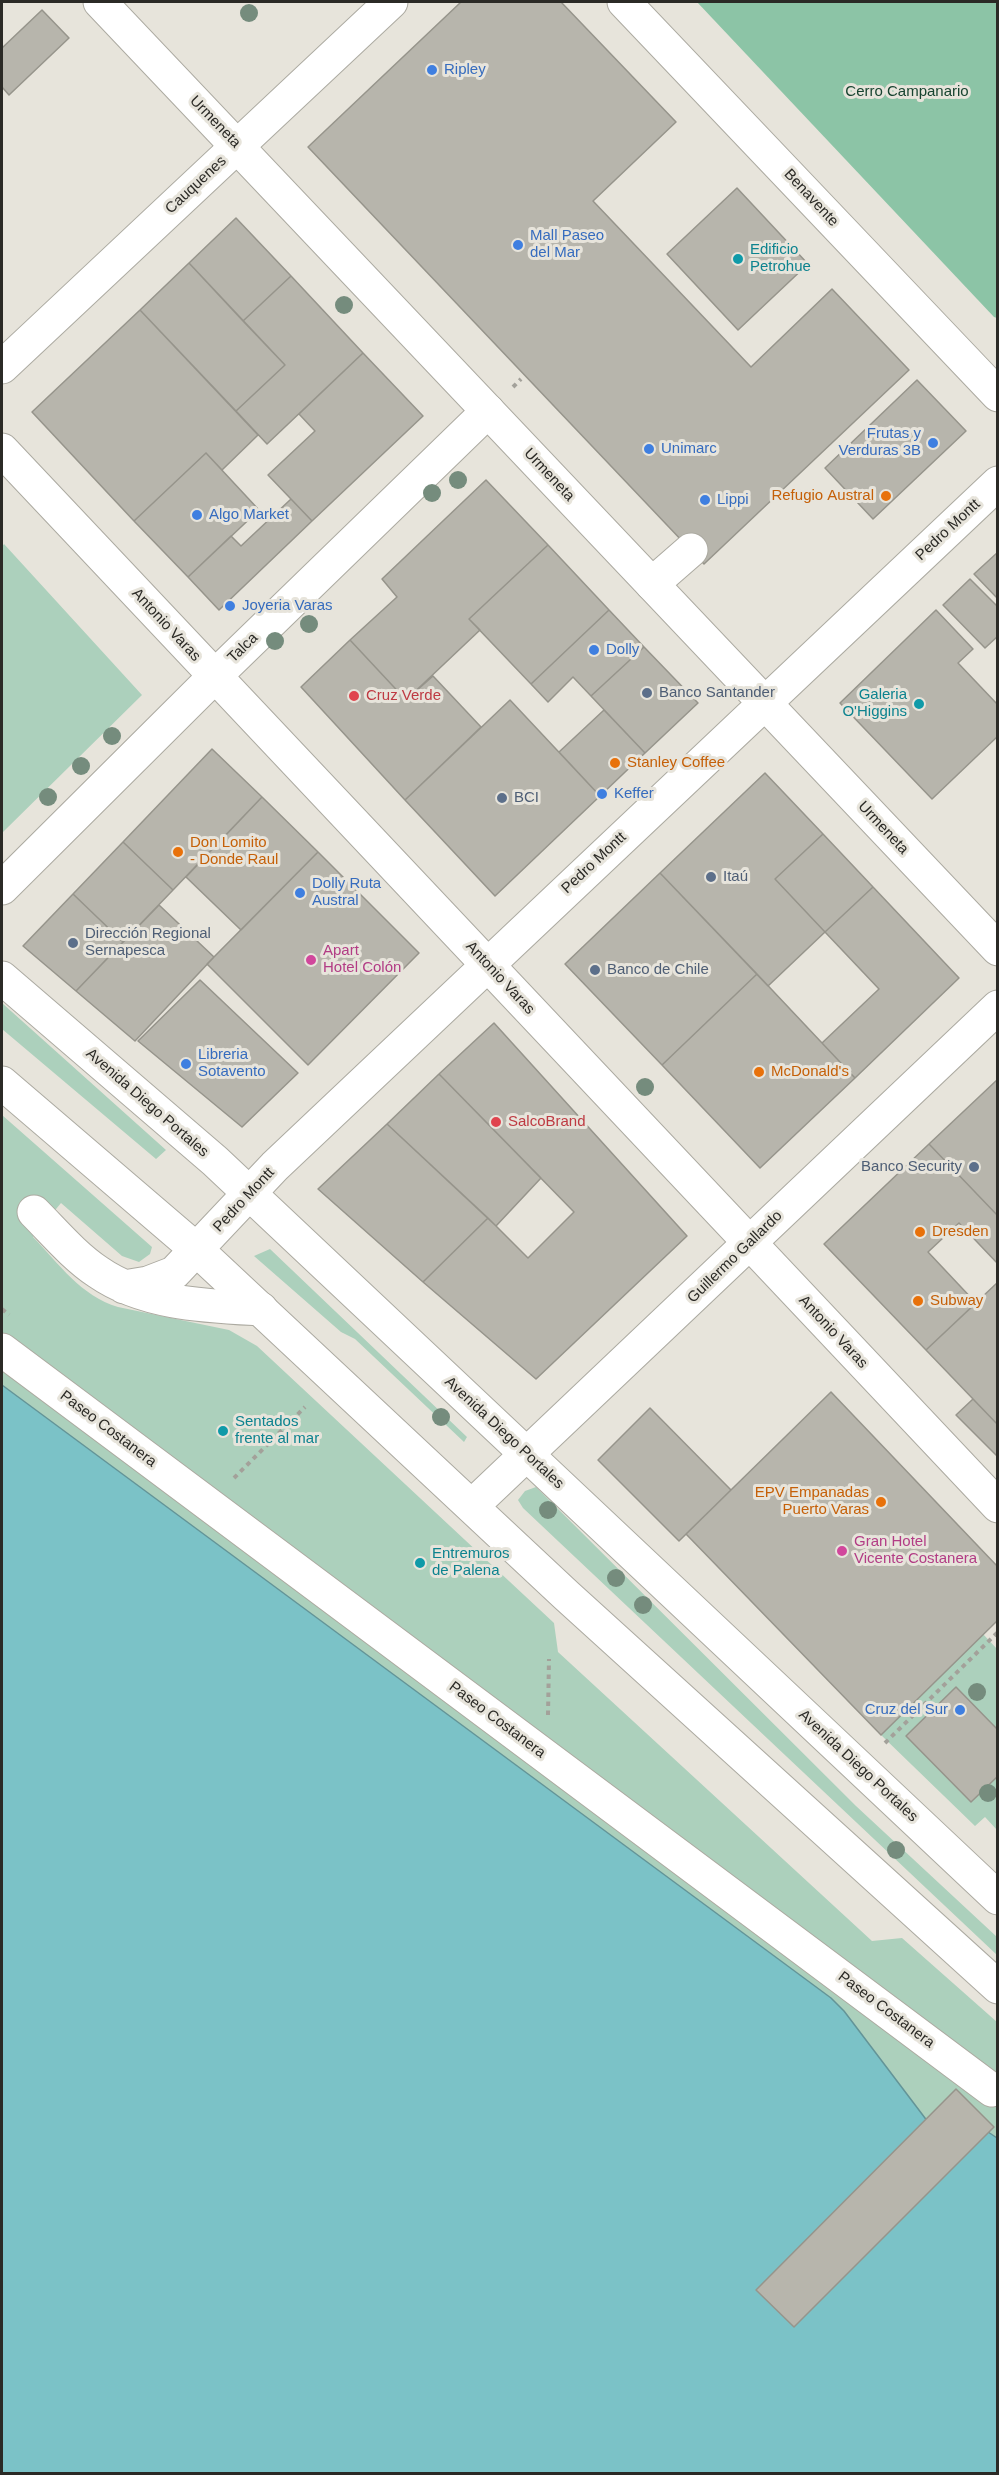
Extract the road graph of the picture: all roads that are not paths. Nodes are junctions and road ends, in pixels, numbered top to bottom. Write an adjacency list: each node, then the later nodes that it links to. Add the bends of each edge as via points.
1 (100, 2): 4 (main road, Urmeneta)
2 (391, 2): 4 (main road, Cauquenes)
3 (624, 2): 6 (main road, Benavente)
4 (237, 146): 5 (main road, Cauquenes); 7 (main road, Urmeneta)
5 (2, 368)
6 (998, 395)
7 (488, 411): 11 (main road, Urmeneta); 12 (main road, Talca)
8 (2, 450): 12 (main road, Antonio Varas)
9 (998, 483): 13 (main road, Pedro Montt)
10 (691, 550): 11 (main road)
11 (652, 584): 13 (main road, Urmeneta)
12 (215, 676): 14 (main road, Talca); 16 (main road, Antonio Varas)
13 (765, 702): 15 (main road, Urmeneta); 16 (main road, Pedro Montt)
14 (2, 888)
15 (998, 949)
16 (488, 964): 20 (main road, Pedro Montt); 22 (main road, Antonio Varas)
17 (2, 978): 20 (main road, Avenida Diego Portales)
18 (998, 1007): 22 (main road, Guillermo Gallardo)
19 (2, 1083): 23 (main road)
20 (249, 1193): 23 (main road, Pedro Montt); 27 (main road, Avenida Diego Portales)
21 (34, 1212): 24 (main road, via 96,1271)
22 (750, 1243): 27 (main road, Guillermo Gallardo); 29 (main road, Antonio Varas)
23 (198, 1250): 24 (main road, Pedro Montt, via 174,1273); 25 (main road)
24 (124, 1287): 25 (main road, via 199,1305)
25 (261, 1309): 28 (main road)
26 (2, 1350): 32 (main road, Paseo Costanera)
27 (527, 1455): 28 (main road, Guillermo Gallardo); 30 (main road, Avenida Diego Portales)
28 (472, 1506): 31 (main road)
29 (998, 1506)
30 (998, 1898)
31 (998, 1987)
32 (992, 2090)

